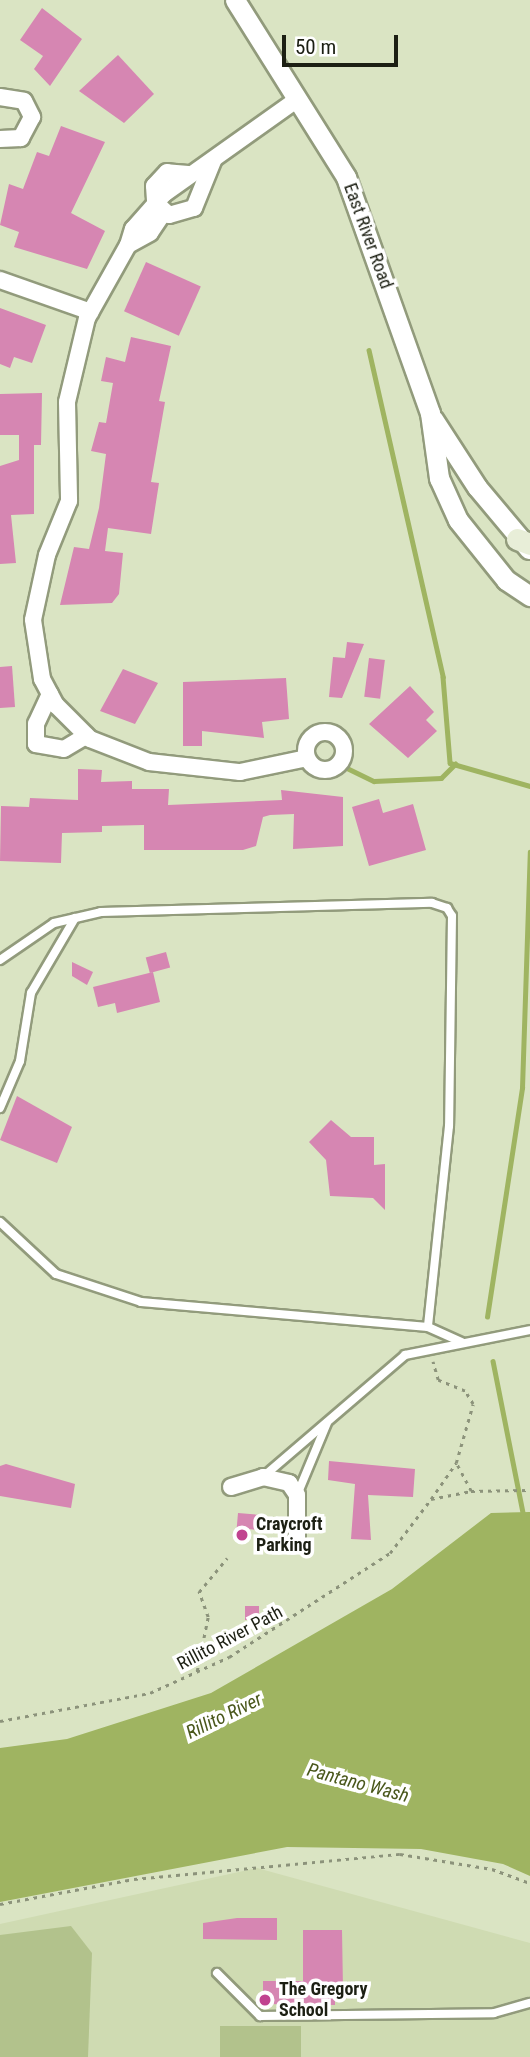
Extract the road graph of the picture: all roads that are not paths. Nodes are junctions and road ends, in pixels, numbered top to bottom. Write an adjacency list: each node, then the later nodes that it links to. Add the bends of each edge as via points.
1 (235, 0): 3 (street, East River Road)
2 (0, 97): 4 (street, via 24,101 32,117 22,138)
3 (295, 102): 5 (street); 9 (street, East River Road, via 346,177)
4 (1, 142)
5 (215, 159): 6 (street, via 188,174 161,175); 6 (street, via 194,208 178,216)
6 (160, 207): 8 (street, via 150,233 128,245)
7 (0, 280): 8 (street)
8 (91, 312): 12 (street, via 66,402 69,501 35,595 34,650)
9 (430, 413): 10 (street, East River Road); 11 (street, East River Road, via 439,478 458,520 506,580)
10 (526, 544)
11 (530, 596)
12 (50, 694): 13 (street); 13 (street, via 36,723 36,744 64,748)
13 (86, 736): 14 (street, via 149,762 191,770 240,772)
14 (307, 758)
15 (75, 918): 16 (lane, via 54,923); 17 (lane, via 32,993 20,1060); 19 (lane, via 418,903 447,908 452,916 449,1126)
16 (0, 960)
17 (0, 1108)
18 (0, 1222): 19 (lane, via 55,1274 141,1302)
19 (428, 1328): 21 (lane)
20 (530, 1330): 21 (lane)
21 (462, 1342): 22 (lane, via 383,1368)
22 (328, 1420): 23 (lane); 25 (lane)
23 (263, 1477): 24 (street); 25 (street, via 279,1477)
24 (231, 1487)
25 (297, 1495): 26 (street)
26 (298, 1542)
27 (217, 1973): 28 (lane, via 260,2016 494,2013)
28 (530, 2003)

